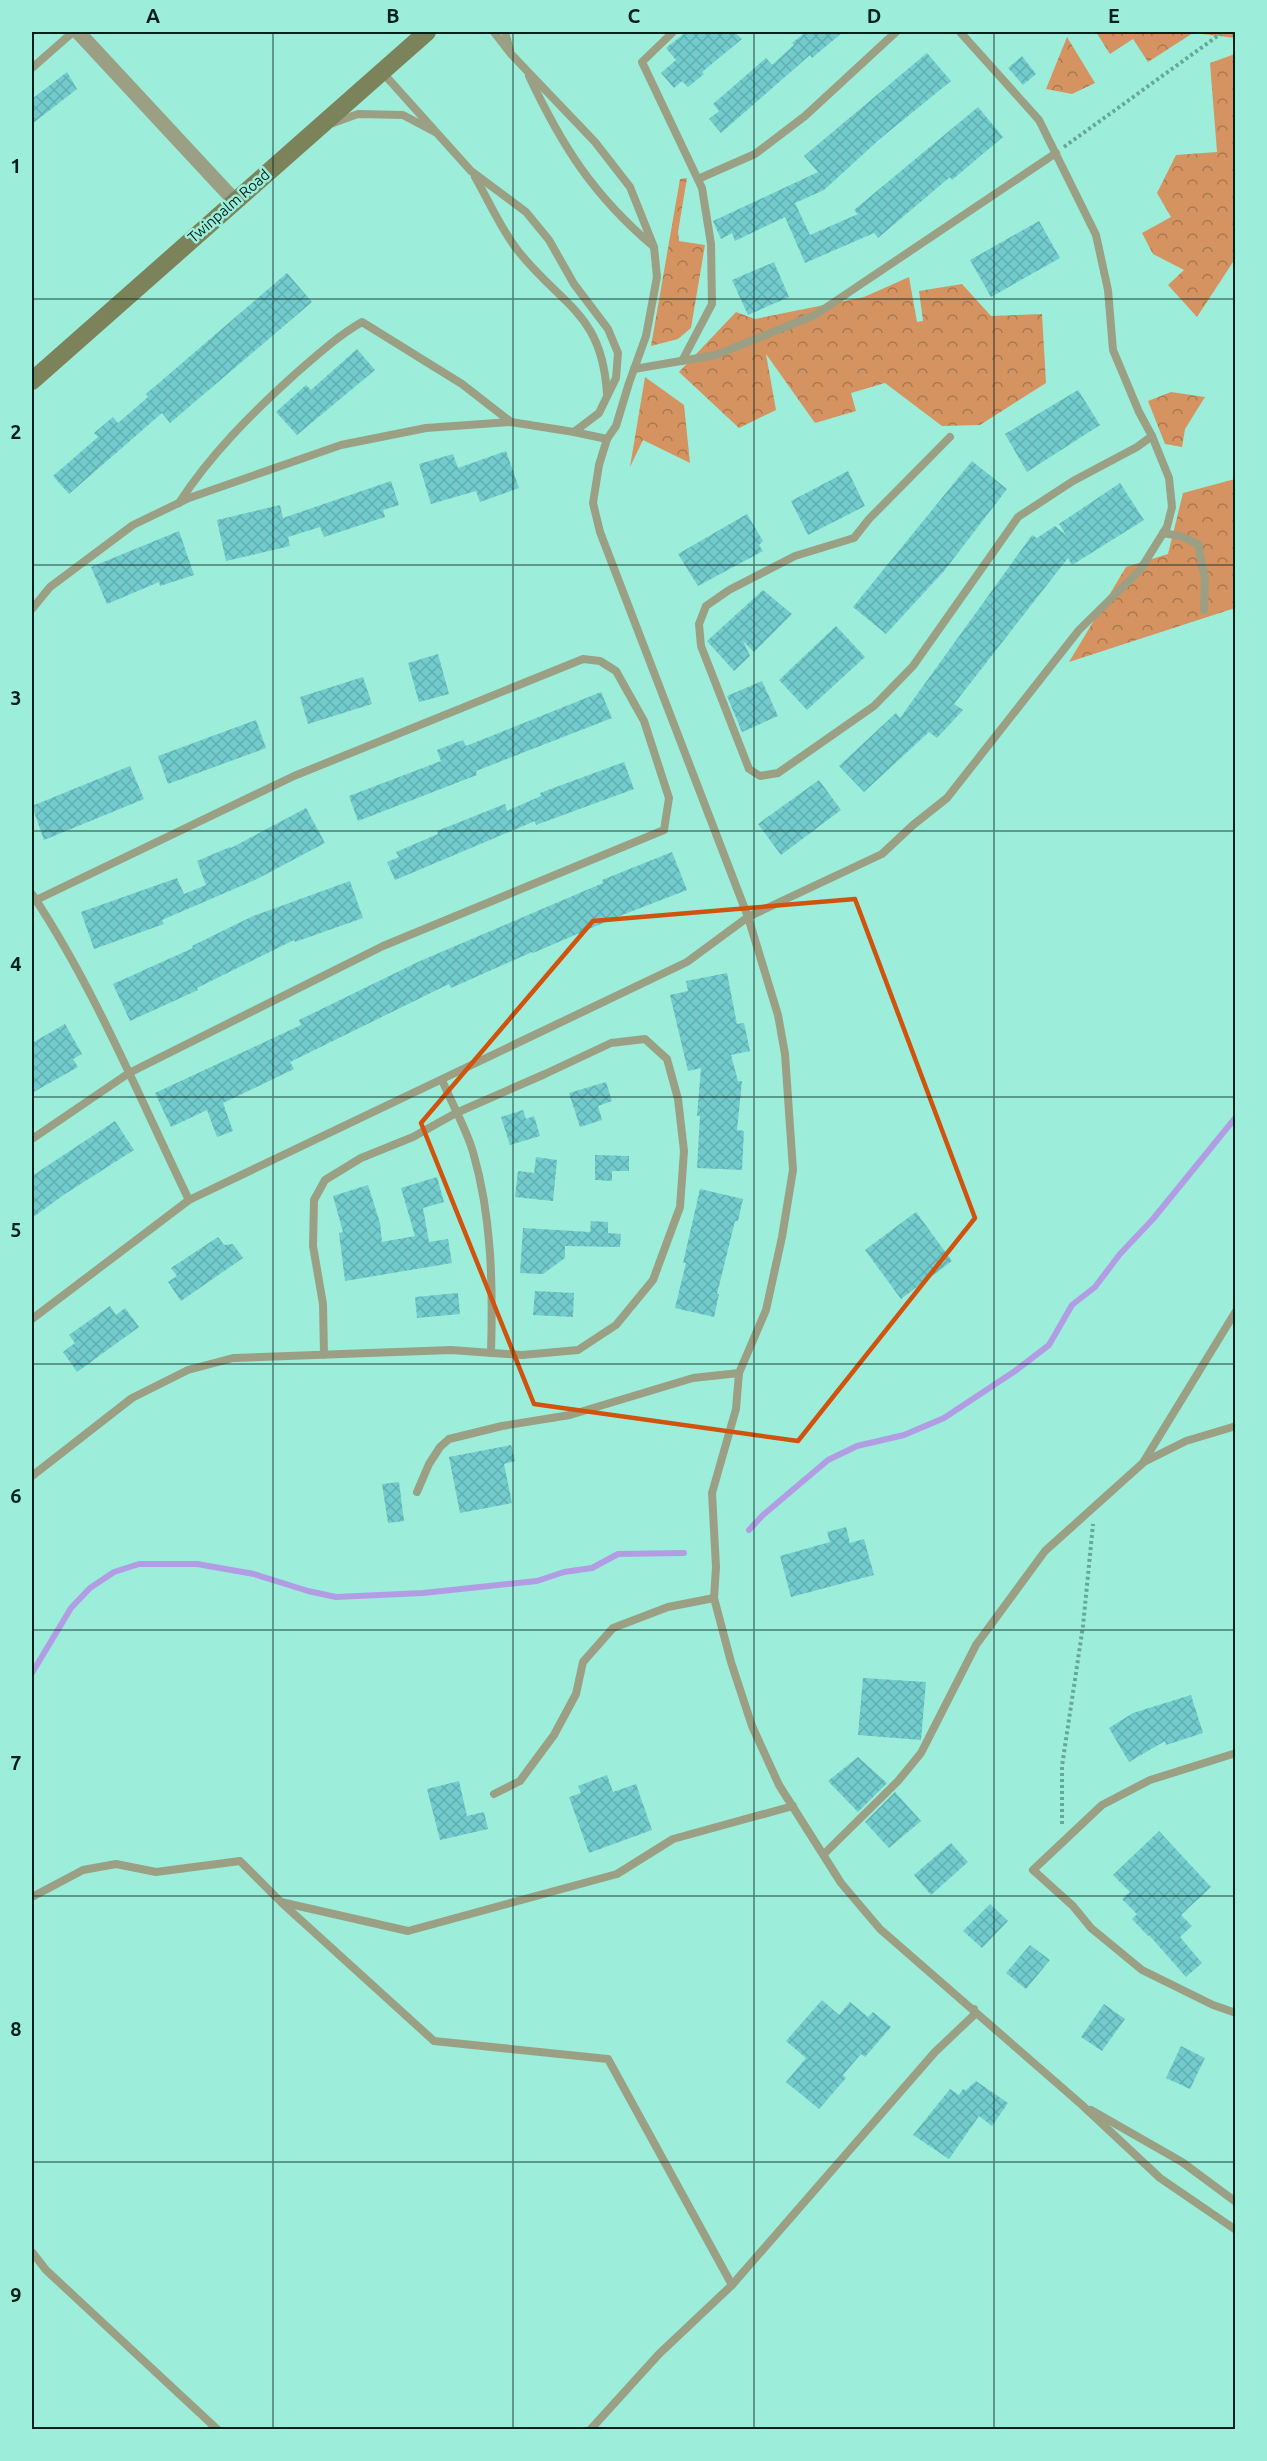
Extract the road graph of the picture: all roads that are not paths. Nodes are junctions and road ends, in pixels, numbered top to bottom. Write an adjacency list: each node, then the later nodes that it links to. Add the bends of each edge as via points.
1 (72, 32): 10 (lane)
2 (78, 32): 18 (street)
3 (427, 32): 12 (main road, Twinpalm Road)
4 (494, 32): 9 (lane)
5 (505, 32): 9 (lane)
6 (673, 32): 17 (lane, via 642,62)
7 (896, 32): 17 (lane, via 805,116 755,154)
8 (960, 32): 15 (lane, via 1039,120)
9 (511, 54): 11 (lane)
10 (32, 68)
11 (526, 70): 19 (lane, via 546,113 584,175 624,221); 19 (lane, via 595,142 630,187)
12 (382, 72): 13 (main road, Twinpalm Road); 14 (lane)
13 (317, 129): 14 (lane, via 358,114 403,115); 18 (main road, Twinpalm Road)
14 (441, 136): 16 (lane)
15 (1056, 153): 20 (lane, via 815,315 716,355); 27 (lane, via 1096,235 1108,290 1113,350)
16 (471, 171): 23 (lane, via 517,249 576,309 591,330 606,368); 23 (lane, via 526,213 549,240 574,284 608,329 618,353 616,378)
17 (698, 179): 20 (lane, via 711,244 712,304)
18 (235, 201): 22 (main road, Twinpalm Road)
19 (654, 247): 21 (lane, via 654,305)
20 (682, 361): 21 (lane)
21 (634, 369): 28 (lane, via 616,426)
22 (32, 381)
23 (607, 396): 25 (lane, via 599,413)
24 (511, 422): 25 (lane); 29 (lane, via 426,428 341,446); 29 (lane, via 462,384 362,322 338,335 259,407 198,473)
25 (574, 432): 28 (lane)
26 (950, 436): 27 (lane, via 854,538 795,556 705,606 699,624 701,646 749,769 760,776 778,773 874,706 913,666 1018,517)
27 (1152, 436): 30 (lane, via 1169,478 1172,507)
28 (607, 439): 34 (lane, via 593,503 600,532)
29 (178, 503): 31 (lane, via 133,525 50,587)
30 (1163, 533): 32 (lane, via 1198,544 1205,580); 34 (lane, via 1140,570 1079,630 947,798 882,854)
31 (32, 609)
32 (1204, 610)
33 (33, 899): 35 (lane, via 54,927); 35 (lane, via 294,776 583,659 600,660 616,671 644,721 669,798 664,830 383,946)
34 (748, 917): 36 (lane, via 687,962); 44 (lane, via 778,1015 793,1170 766,1310)
35 (129, 1073): 38 (lane); 39 (lane)
36 (442, 1080): 37 (lane); 39 (lane)
37 (456, 1113): 42 (lane, via 473,1151 489,1233); 42 (lane, via 611,1042 645,1039 667,1059 678,1099 684,1151 680,1207 653,1280 616,1325 578,1350 522,1355); 43 (lane, via 325,1180 314,1200 313,1246 322,1304)
38 (32, 1139)
39 (189, 1200): 41 (lane)
40 (1236, 1311): 46 (lane)
41 (32, 1318)
42 (491, 1353): 43 (lane, via 451,1350)
43 (324, 1355): 47 (lane, via 233,1358 188,1370 132,1398)
44 (739, 1373): 48 (lane, via 693,1378 570,1415 449,1439 429,1464); 49 (lane, via 736,1409 712,1493)
45 (1236, 1426): 46 (lane, via 1186,1441)
46 (1144, 1462): 53 (lane, via 1045,1551 976,1645 921,1753)
47 (32, 1476)
48 (417, 1492)
49 (714, 1598): 51 (lane, via 668,1607 613,1628 583,1662 576,1694 554,1735 519,1781); 52 (lane, via 752,1726)
50 (1236, 1753): 57 (lane, via 1150,1780 1102,1805 1033,1870 1073,1905 1091,1928 1142,1970)
51 (494, 1794)
52 (793, 1806): 53 (lane); 55 (lane, via 673,1839 617,1874 408,1931)
53 (824, 1854): 56 (lane, via 841,1883 880,1929)
54 (32, 1897): 55 (lane, via 83,1870 116,1864 156,1872 240,1861)
55 (281, 1902): 62 (lane, via 434,2041 608,2059)
56 (974, 2009): 58 (lane); 62 (lane, via 974,2015 935,2052)
57 (1236, 2013)
58 (1082, 2105): 59 (lane, via 1182,2162); 60 (lane, via 1160,2178)
59 (1236, 2202)
60 (1236, 2230)
61 (32, 2252): 63 (lane, via 46,2270)
62 (732, 2285): 64 (lane, via 659,2354)
63 (218, 2430)
64 (590, 2430)

